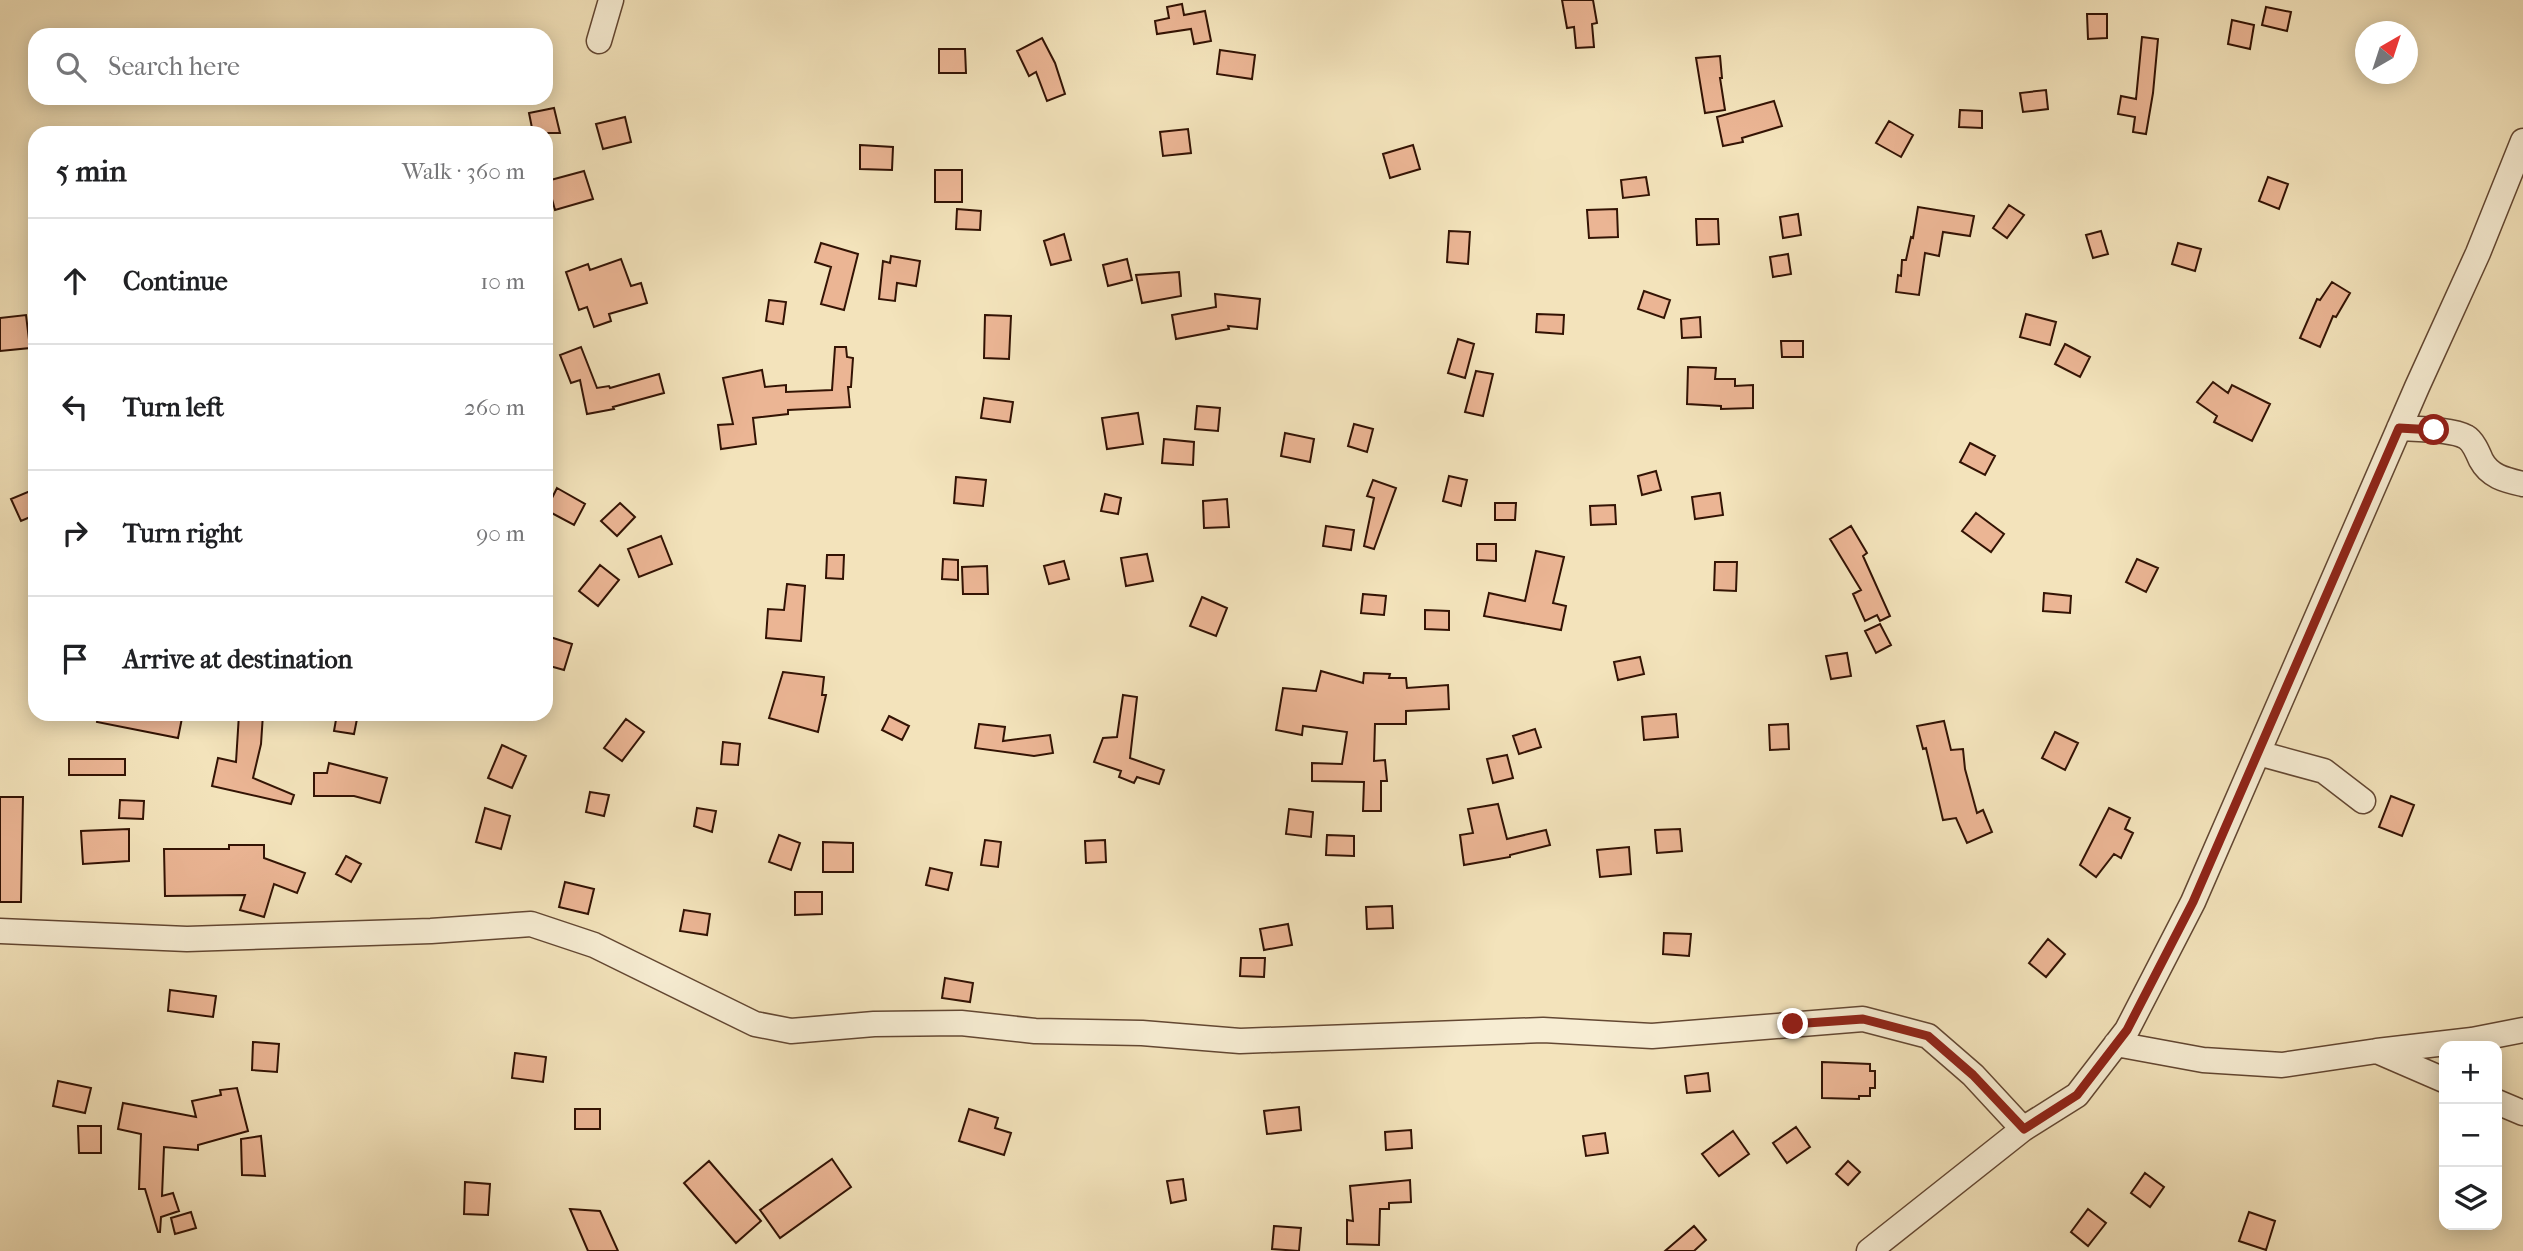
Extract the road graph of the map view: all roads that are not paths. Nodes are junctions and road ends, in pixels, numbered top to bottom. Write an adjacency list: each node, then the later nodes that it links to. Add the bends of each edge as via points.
1 (611, 0): 2 (street)
2 (599, 41)
3 (2523, 141): 4 (street)
4 (2399, 428): 5 (street, via 2466,437 2498,478); 6 (street)
5 (2523, 484)
6 (2258, 753): 7 (street, via 2324,771); 10 (street, via 2193,902)
7 (2363, 801)
8 (0, 931): 15 (street, via 187,939 531,924 594,945 755,1024 790,1031 961,1023 1240,1041 1543,1030 1652,1036 1863,1019 1928,1036)
9 (2523, 1030): 11 (street)
10 (2116, 1044): 11 (street, via 2203,1060 2282,1065); 15 (street, via 2077,1095)
11 (2377, 1051): 12 (street)
12 (2439, 1078)
13 (2502, 1104): 14 (street)
14 (2523, 1113)
15 (2024, 1129): 16 (street)
16 (1868, 1251)

